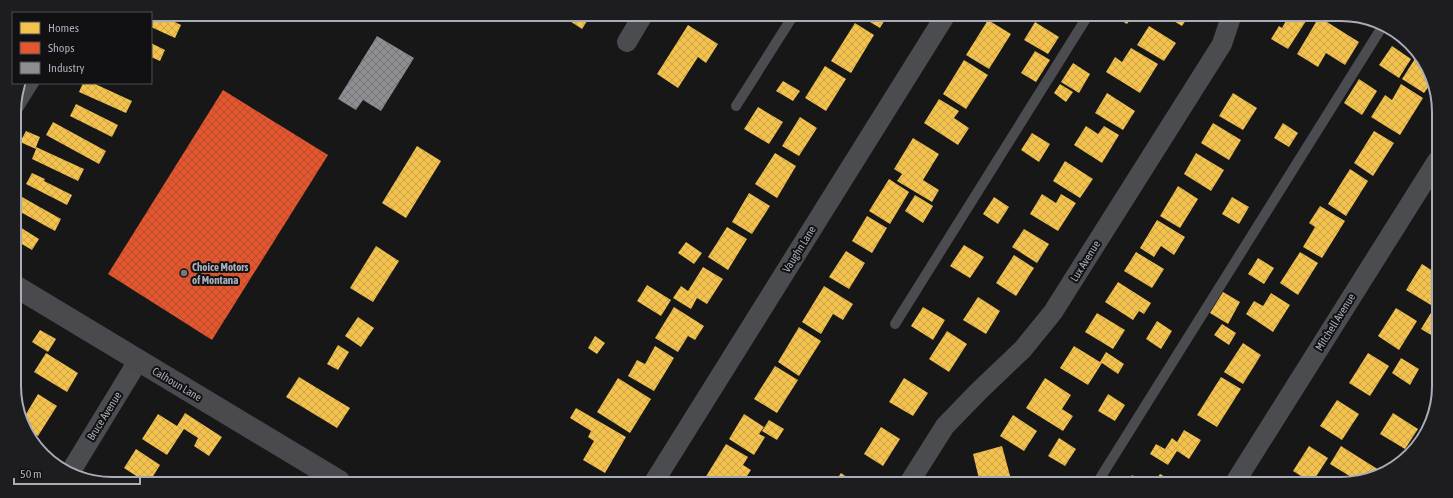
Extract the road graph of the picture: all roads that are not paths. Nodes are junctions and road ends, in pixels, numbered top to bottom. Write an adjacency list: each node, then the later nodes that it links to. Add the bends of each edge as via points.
1 (639, 21): 7 (street)
2 (790, 21): 10 (lane)
3 (942, 21): 17 (street, Vaughn Lane)
4 (1084, 21): 13 (lane)
5 (1230, 21): 18 (street, Lux Avenue, via 1222,44 1053,312 1023,349 945,426)
6 (1380, 30): 19 (lane)
7 (626, 42)
8 (33, 84): 9 (lane)
9 (22, 100)
10 (736, 106)
11 (1432, 169): 20 (street, Mitchell Avenue)
12 (21, 290): 14 (street, Calhoun Lane)
13 (895, 324)
14 (138, 361): 15 (street, Bruce Avenue); 16 (street, Calhoun Lane)
15 (73, 468)
16 (332, 477)
17 (657, 477)
18 (913, 477)
19 (1101, 477)
20 (1238, 477)

